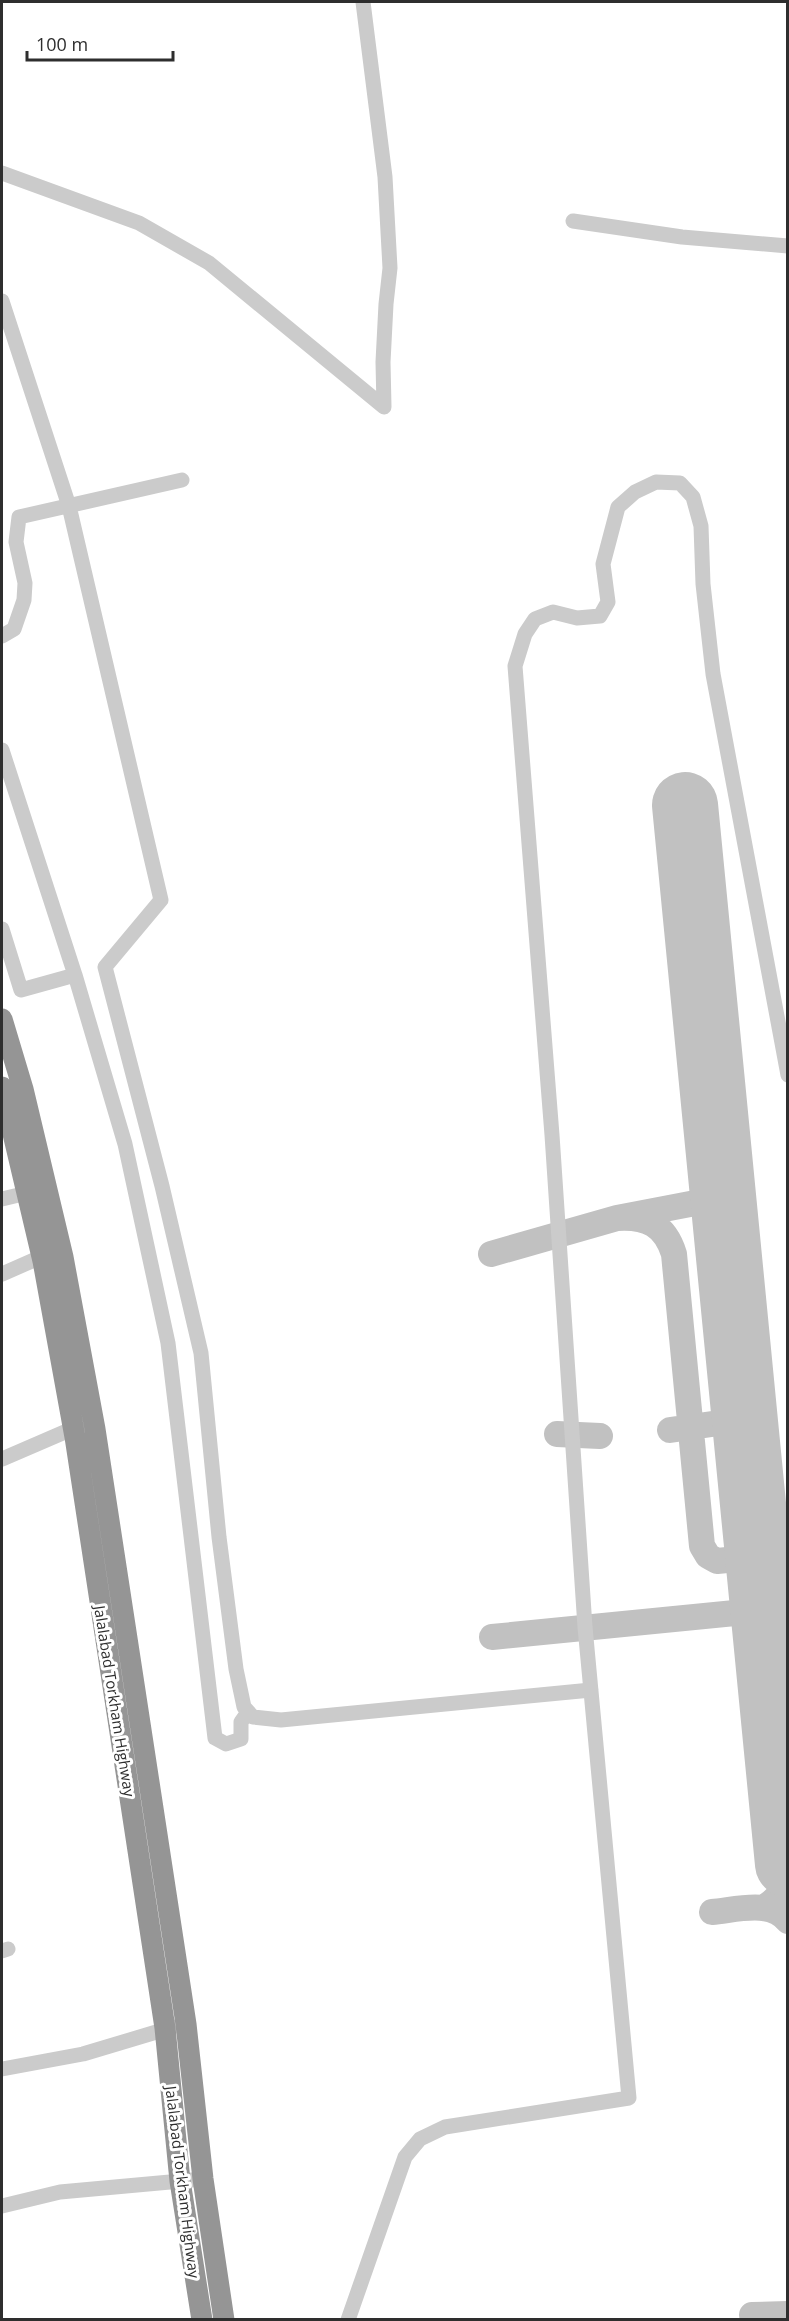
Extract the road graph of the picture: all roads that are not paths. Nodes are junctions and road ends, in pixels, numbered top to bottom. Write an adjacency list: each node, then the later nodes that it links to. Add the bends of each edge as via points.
1 (363, 2): 2 (street, via 384,166 390,268 384,408 209,263 139,223)
2 (2, 172)
3 (573, 221): 4 (street, via 682,237)
4 (788, 246)
5 (2, 301): 7 (street)
6 (182, 480): 7 (street)
7 (69, 506): 8 (street, via 19,518 16,542 26,583 24,600 14,629); 22 (street, via 161,900 105,967 201,1353 219,1537 244,1707)
8 (2, 636)
9 (2, 750): 11 (street)
10 (2, 929): 11 (street, via 21,990)
11 (75, 975): 22 (street, via 125,1144 168,1343 215,1738 226,1744 241,1739 241,1722)
12 (2, 1020): 23 (highway, via 63,1257 85,1372)
13 (788, 1075): 21 (street, via 713,674 700,526 693,497 680,483 656,482 635,492 618,507 603,564 608,602 600,616 577,618 553,612 535,619 525,634 515,666)
14 (2, 1087): 15 (highway, Jalalabad Torkham Highway)
15 (27, 1193): 16 (street); 17 (highway, Jalalabad Torkham Highway)
16 (2, 1199)
17 (41, 1257): 18 (street); 19 (highway, Jalalabad Torkham Highway)
18 (2, 1274)
19 (74, 1428): 20 (street); 24 (highway, Jalalabad Torkham Highway)
20 (2, 1459)
21 (591, 1690): 22 (street, via 281,1720 253,1717); 31 (street, via 629,2098 445,2127 420,2139 405,2157)
22 (248, 1712)
23 (186, 2024): 24 (street); 26 (highway)
24 (165, 2028): 25 (street, via 83,2054); 27 (highway, Jalalabad Torkham Highway)
25 (2, 2069)
26 (203, 2179): 27 (street); 30 (highway)
27 (180, 2181): 28 (street, via 60,2192); 29 (highway, Jalalabad Torkham Highway)
28 (2, 2206)
29 (202, 2319)
30 (224, 2319)
31 (348, 2319)

